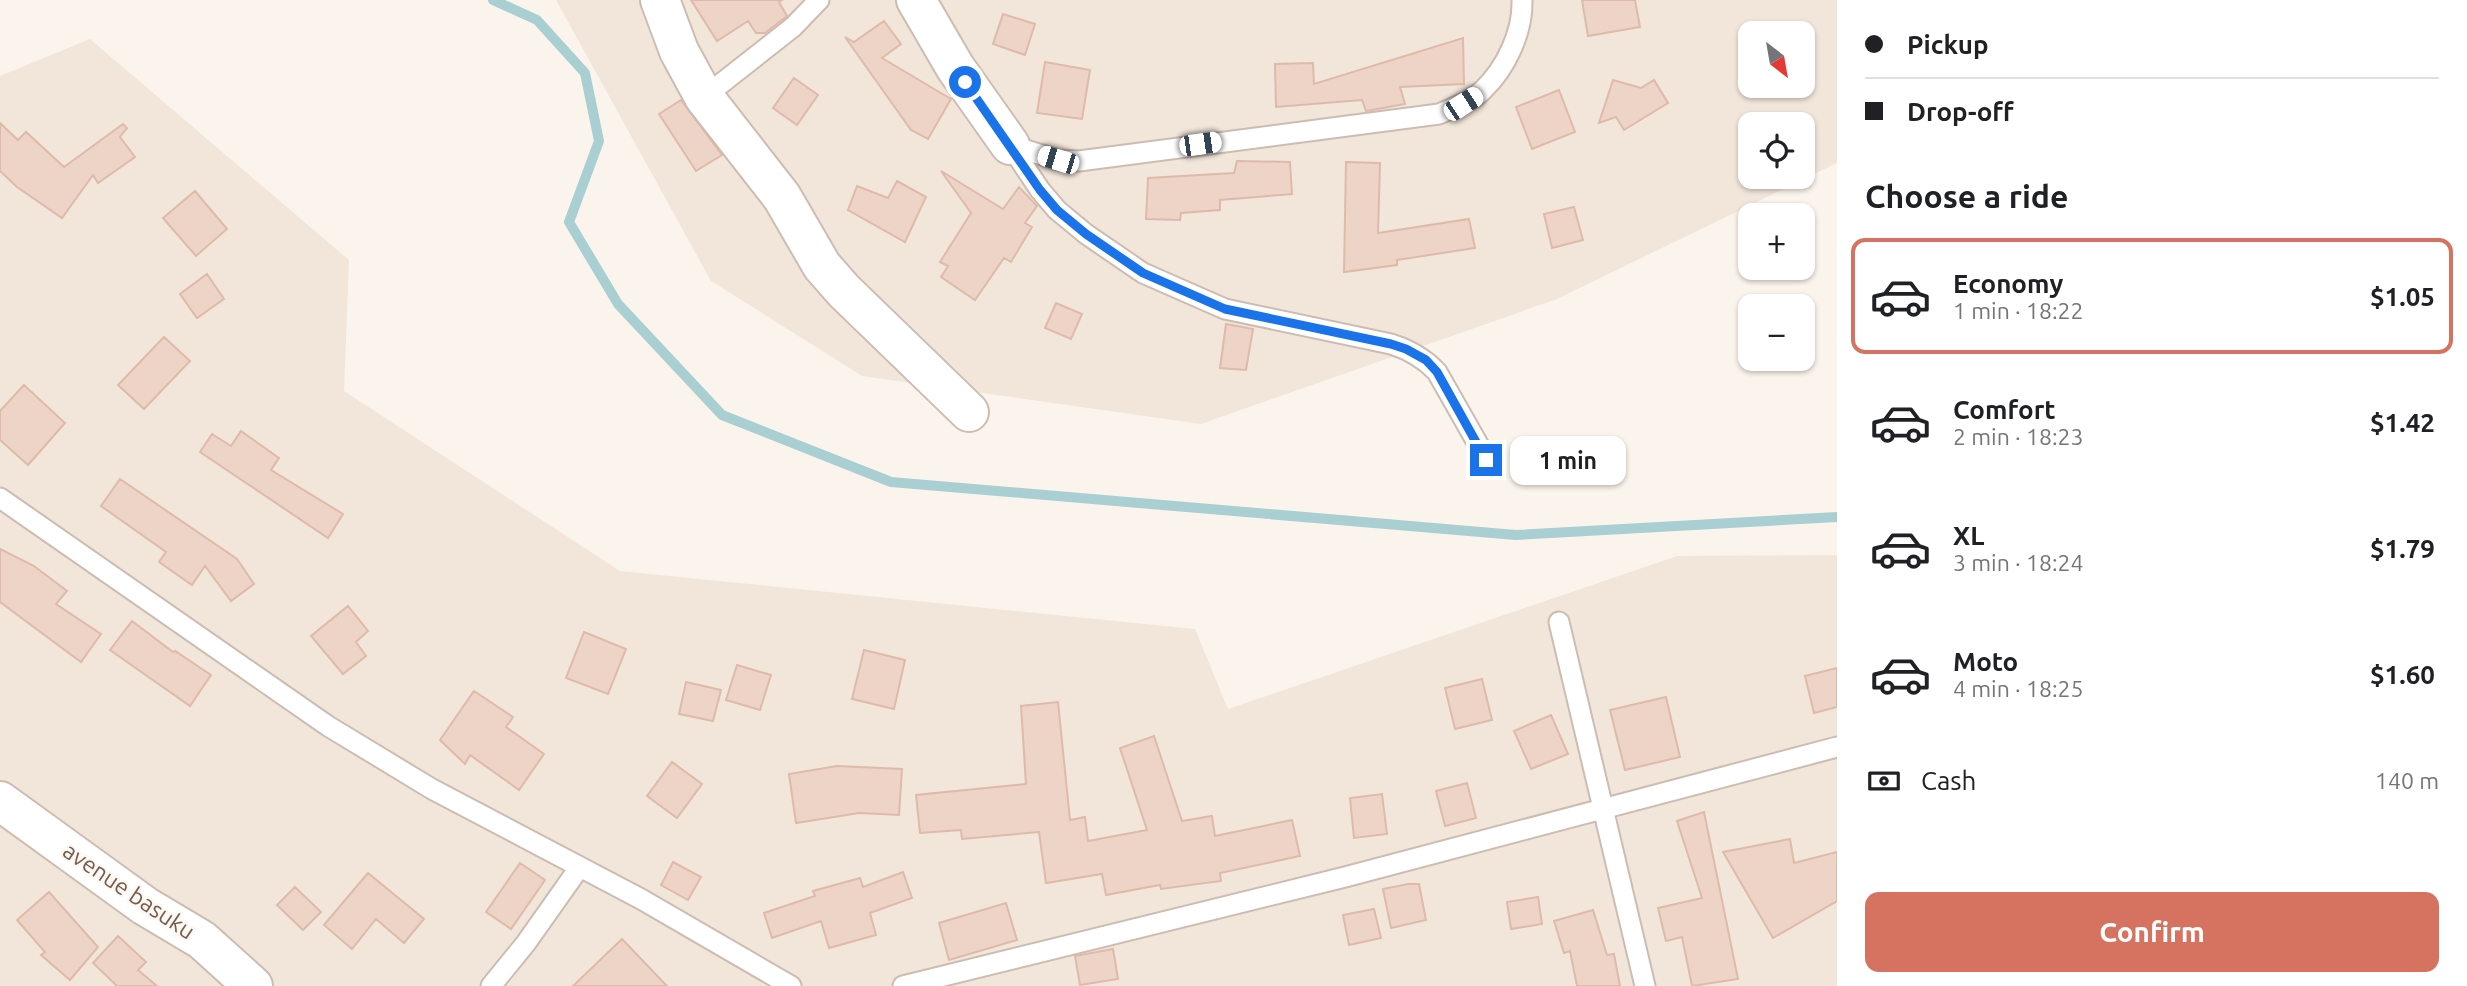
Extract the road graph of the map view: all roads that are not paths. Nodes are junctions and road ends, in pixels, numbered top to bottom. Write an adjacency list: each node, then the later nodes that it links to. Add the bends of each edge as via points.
1 (660, 0): 5 (street, via 679,51)
2 (819, 0): 5 (lane, via 793,27)
3 (916, 0): 6 (street, via 955,67)
4 (1522, 0): 6 (lane, via 1518,34 1498,72 1482,91 1439,114 1079,161 1058,160)
5 (704, 97): 7 (street, via 782,197 822,265)
6 (1010, 145): 8 (lane, via 1057,210 1143,273 1225,309 1391,344 1426,360)
7 (969, 412)
8 (1486, 460)
9 (0, 498): 14 (lane, via 328,726 432,789)
10 (1559, 622): 13 (lane)
11 (1837, 747): 13 (lane)
12 (0, 801): 15 (street, avenue basuku, via 145,906 202,940)
13 (1602, 807): 18 (lane, via 1345,877); 19 (lane)
14 (579, 868): 16 (lane); 17 (lane)
15 (253, 986)
16 (491, 986)
17 (791, 986)
18 (904, 986)
19 (1645, 986)

